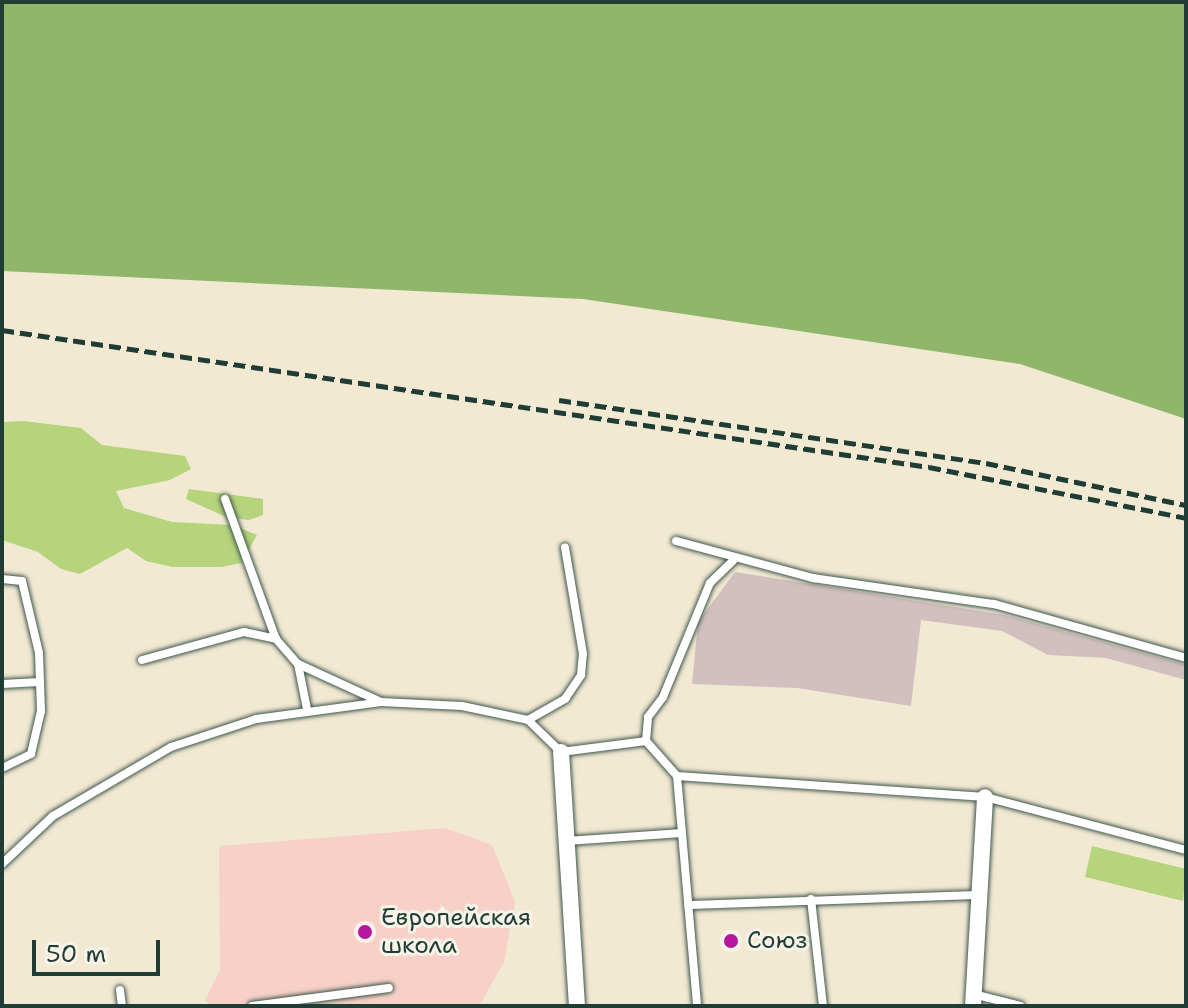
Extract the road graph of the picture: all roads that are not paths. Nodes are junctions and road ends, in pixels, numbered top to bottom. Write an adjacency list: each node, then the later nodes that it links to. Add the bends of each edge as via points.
1 (225, 499): 6 (lane)
2 (676, 541): 4 (lane)
3 (565, 548): 14 (lane, via 583,654 581,675 565,699)
4 (736, 558): 7 (lane, via 813,578 994,604); 15 (lane, via 704,595 663,697 648,717)
5 (2, 579): 10 (lane, via 22,581 39,653)
6 (276, 639): 8 (lane, via 244,632); 9 (lane)
7 (1186, 658)
8 (142, 660)
9 (298, 664): 12 (lane); 13 (lane)
10 (40, 682): 11 (lane); 17 (lane, via 39,733 31,754)
11 (2, 684)
12 (381, 702): 13 (lane); 14 (lane, via 462,706)
13 (307, 709): 23 (lane, via 256,719 171,747 53,816)
14 (528, 720): 16 (lane)
15 (646, 741): 16 (lane); 18 (lane)
16 (561, 752): 21 (street)
17 (2, 768)
18 (677, 776): 19 (lane); 20 (lane)
19 (985, 797): 22 (lane); 24 (street)
20 (682, 833): 21 (lane); 26 (lane)
21 (567, 841): 32 (street)
22 (1186, 850)
23 (2, 864)
24 (979, 895): 25 (lane); 29 (street)
25 (811, 899): 26 (lane); 34 (lane)
26 (688, 905): 33 (lane)
27 (389, 988): 31 (lane)
28 (120, 990): 30 (lane)
29 (973, 1000): 35 (lane)
30 (122, 1006)
31 (252, 1006)
32 (577, 1006)
33 (697, 1006)
34 (823, 1006)
35 (1021, 1006)

